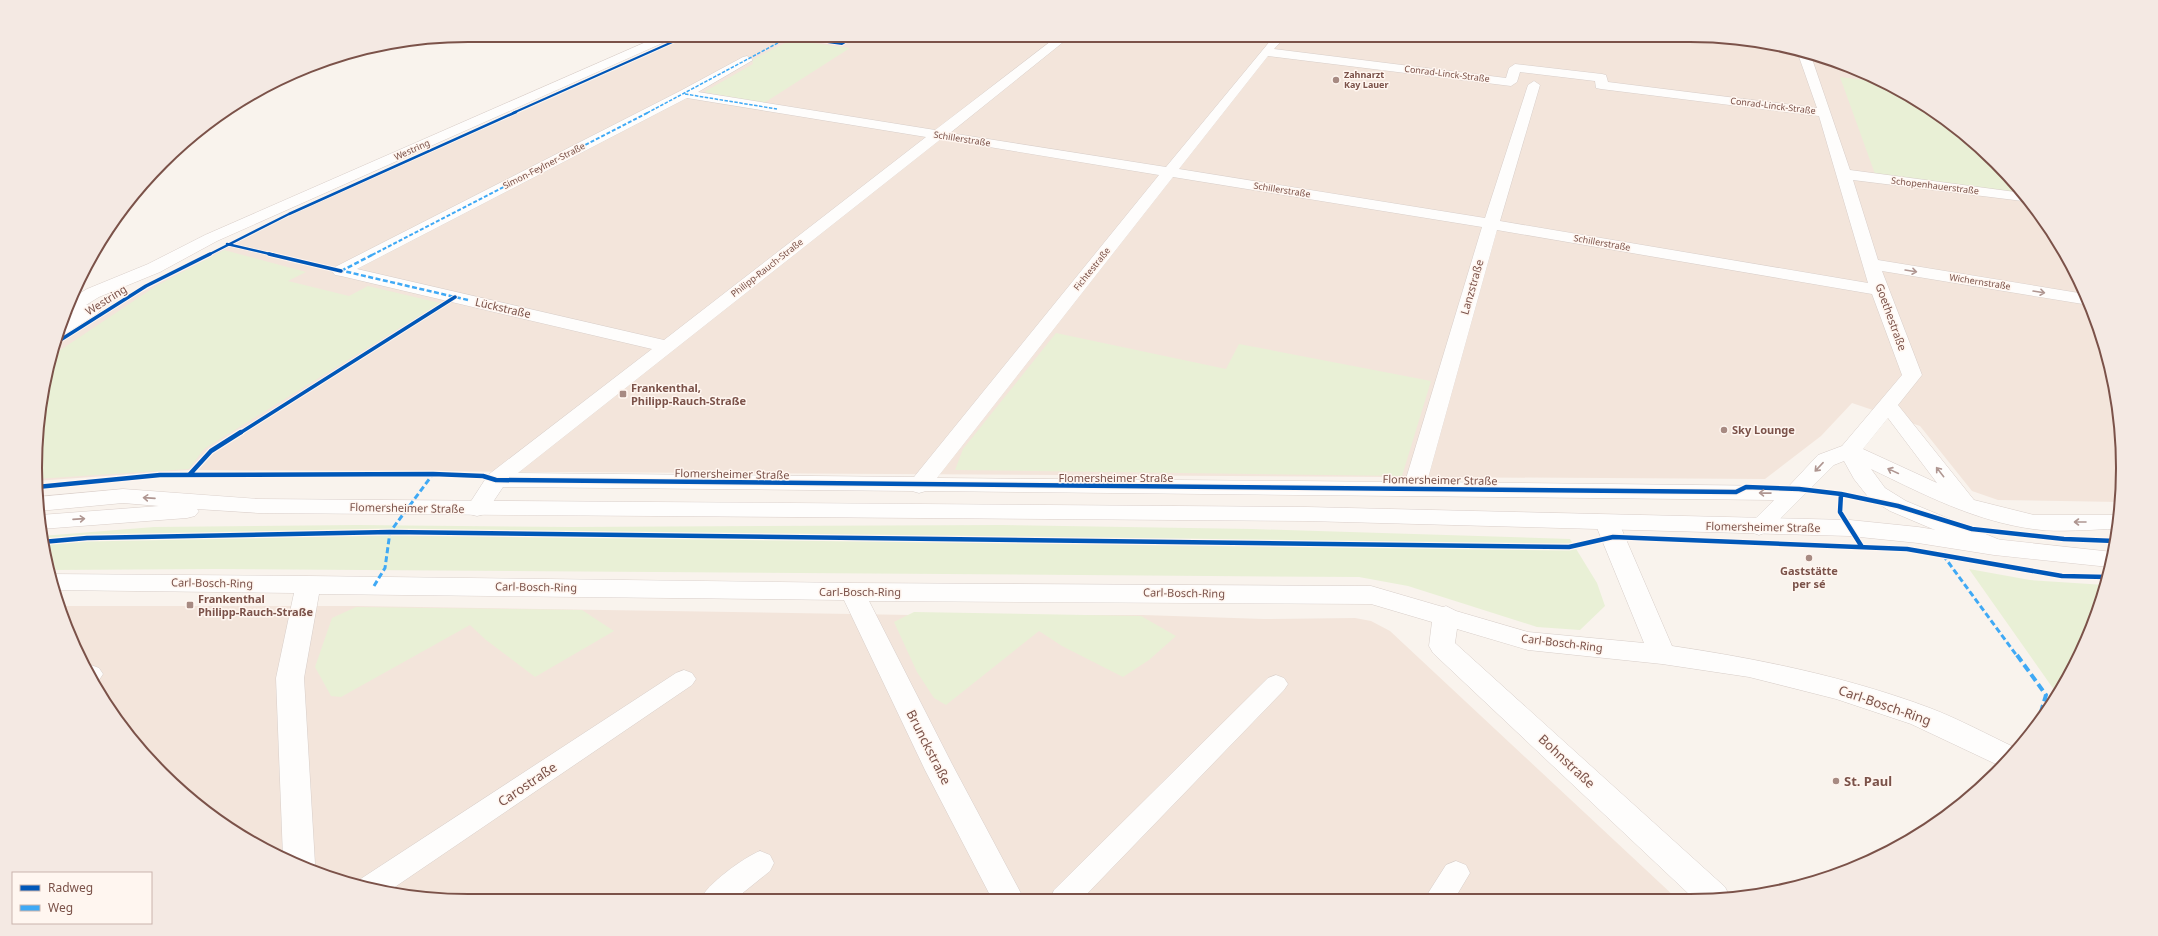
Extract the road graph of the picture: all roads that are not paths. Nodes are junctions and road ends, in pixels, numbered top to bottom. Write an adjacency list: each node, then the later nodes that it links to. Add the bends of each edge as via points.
1 (656, 42): 17 (street, Westring, via 211,238)
2 (1057, 42): 11 (street, Philipp-Rauch-Straße)
3 (1274, 42): 4 (street, Fichtestraße)
4 (1265, 52): 7 (street, Conrad-Linck-Straße); 12 (street, Fichtestraße)
5 (1806, 59): 10 (street, Goethestraße)
6 (747, 60): 9 (street, Simon-Feylner-Straße)
7 (1511, 82): 8 (street, Conrad-Linck-Straße); 10 (street, Conrad-Linck-Straße, via 1515,68 1602,78 1597,89)
8 (1541, 86): 15 (street, Lanzstraße)
9 (685, 94): 11 (street, Schillerstraße); 18 (street, Simon-Feylner-Straße)
10 (1825, 113): 13 (street, Goethestraße)
11 (937, 135): 12 (street, Schillerstraße); 23 (street, Philipp-Rauch-Straße)
12 (1170, 172): 15 (street, Schillerstraße); 27 (street, Fichtestraße)
13 (1843, 174): 14 (street, Schopenhauerstraße); 16 (street, Goethestraße)
14 (2018, 197)
15 (1491, 224): 19 (street, Schillerstraße); 28 (street, Lanzstraße)
16 (1872, 264): 19 (street, Goethestraße); 20 (street, Wichernstraße, one-way to 20)
17 (154, 268): 21 (street, Westring, via 93,293); 22 (street, Westring)
18 (341, 271): 23 (street, Lückstraße)
19 (1879, 290): 24 (street, Goethestraße, via 1912,375)
20 (2081, 299)
21 (74, 305)
22 (67, 324)
23 (666, 346): 26 (street, Philipp-Rauch-Straße)
24 (1888, 405): 25 (street, Goethestraße); 31 (street, one-way to 24)
25 (1850, 451): 29 (street, Goethestraße, one-way to 29, via 1826,460); 31 (street, one-way to 25); 38 (street, Flomersheimer Straße, via 1865,479 1877,493 1898,506)
26 (496, 480): 27 (street, Flomersheimer Straße); 33 (street, Philipp-Rauch-Straße)
27 (919, 486): 28 (street, Flomersheimer Straße)
28 (1414, 489): 29 (street, Flomersheimer Straße, one-way to 28)
29 (1795, 494): 37 (street, Goethestraße)
30 (44, 504): 32 (street, Flomersheimer Straße, one-way to 30, via 123,496)
31 (1966, 505): 35 (street, one-way to 31, via 2034,522)
32 (258, 506): 33 (street, Flomersheimer Straße); 34 (street, Flomersheimer Straße, one-way to 32)
33 (477, 509): 36 (street, Flomersheimer Straße, via 1299,514)
34 (46, 522)
35 (2112, 522)
36 (1607, 523): 37 (street, Flomersheimer Straße); 44 (street)
37 (1759, 527): 38 (street, Flomersheimer Straße, via 1875,530)
38 (1994, 547): 39 (street, Flomersheimer Straße)
39 (2106, 558)
40 (58, 582): 41 (street, Carl-Bosch-Ring)
41 (308, 584): 42 (street, Carl-Bosch-Ring); 48 (street, via 290,678)
42 (852, 592): 43 (street, Carl-Bosch-Ring, via 1371,595); 54 (street, Brunckstraße, via 940,770)
43 (1446, 615): 44 (street, Carl-Bosch-Ring, via 1528,640); 52 (street, Bohnstraße, via 1442,646)
44 (1662, 654): 47 (street, Carl-Bosch-Ring, via 1749,667 1839,689 1921,716)
45 (684, 679): 51 (lane, Carostraße)
46 (1276, 684): 55 (lane)
47 (2005, 755)
48 (299, 859)
49 (760, 863): 53 (lane)
50 (1456, 873): 56 (lane)
51 (377, 884)
52 (1710, 893)
53 (721, 894)
54 (1005, 894)
55 (1069, 894)
56 (1442, 894)

